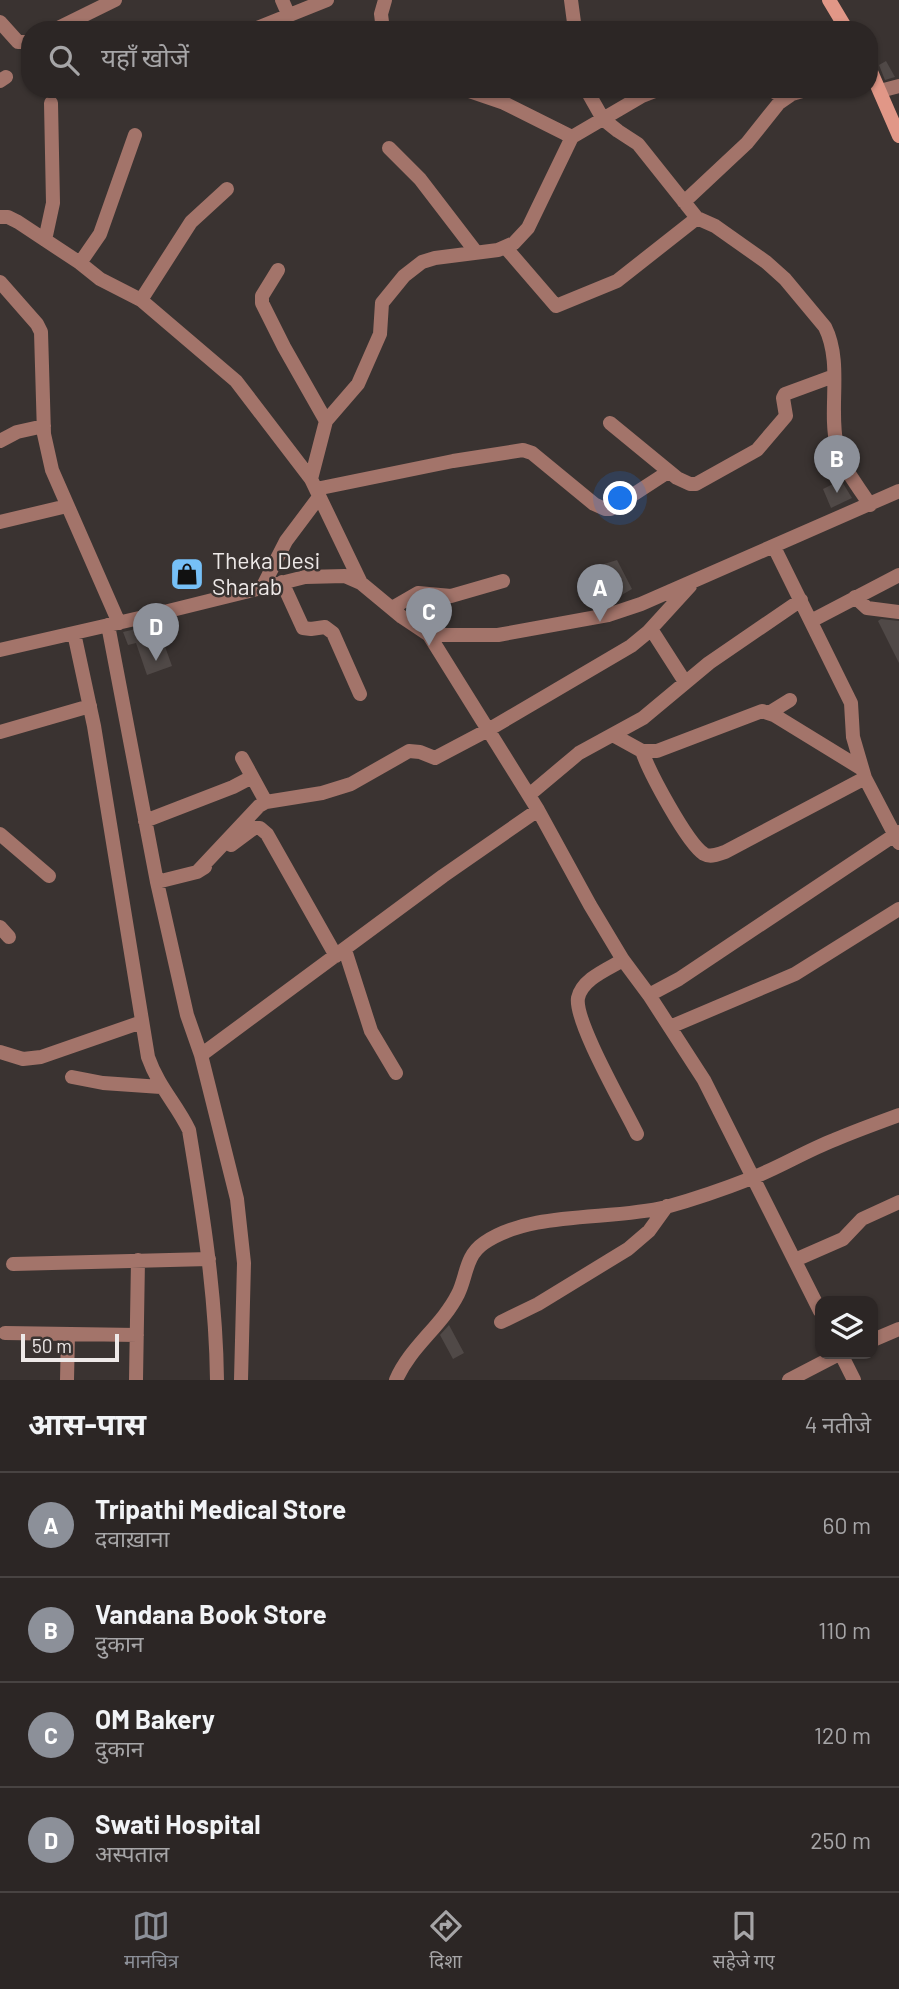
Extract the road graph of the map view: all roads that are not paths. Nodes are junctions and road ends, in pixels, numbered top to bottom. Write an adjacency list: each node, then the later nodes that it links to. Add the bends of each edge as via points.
1 (115, 0): 8 (street)
2 (282, 0): 7 (street)
3 (327, 0): 7 (street)
4 (386, 0): 10 (street)
5 (571, 0): 11 (street)
6 (830, 0): 12 (main road)
7 (289, 16): 9 (street)
8 (75, 21)
9 (276, 21)
10 (382, 21)
11 (574, 21)
12 (842, 21)
13 (0, 22): 14 (street)
14 (21, 42)
15 (899, 86): 17 (street)
16 (878, 87): 17 (main road)
17 (880, 91): 25 (main road)
18 (489, 98): 26 (street)
19 (591, 98): 23 (street)
20 (639, 98): 23 (street)
21 (785, 98): 29 (street, via 747,143)
22 (51, 103): 32 (street, via 53,203)
23 (603, 119): 26 (street); 29 (street, via 638,144)
24 (135, 135): 35 (street, via 100,234)
25 (899, 136)
26 (572, 137): 33 (street, via 528,228)
27 (389, 148): 34 (street, via 420,179)
28 (227, 189): 38 (street, via 191,222)
29 (684, 202): 31 (street)
30 (0, 217): 32 (street, via 8,216)
31 (696, 218): 33 (street, via 617,282 556,306); 39 (street, via 715,226 785,279 825,327)
32 (45, 240): 35 (street)
33 (506, 248): 34 (street)
34 (476, 252): 40 (street, via 422,262 404,276 382,303 380,334 358,384)
35 (80, 263): 38 (street)
36 (278, 270): 40 (street, via 262,303)
37 (0, 282): 42 (street, via 41,332)
38 (141, 300): 45 (street, via 236,381)
39 (834, 376): 44 (street, via 785,394 786,416 749,457 696,484); 47 (street, via 838,450)
40 (326, 421): 45 (street)
41 (610, 424): 44 (street)
42 (44, 426): 43 (street); 48 (street, via 51,470)
43 (0, 441)
44 (668, 472): 45 (street, via 621,504 605,509 523,450)
45 (315, 488): 55 (street); 56 (street)
46 (899, 491): 47 (street)
47 (870, 505): 50 (street)
48 (67, 506): 49 (street); 62 (street)
49 (0, 522)
50 (774, 547): 54 (street); 58 (street)
51 (899, 575): 57 (street)
52 (503, 581): 59 (street, via 451,596 418,593)
53 (282, 582): 55 (street, via 331,575); 56 (street); 68 (street, via 303,628 325,626 332,633)
54 (694, 582): 63 (street); 65 (street, via 641,604 582,620 498,635)
55 (361, 583): 59 (street)
56 (262, 588): 62 (street)
57 (855, 597): 60 (street, via 867,608); 61 (street)
58 (801, 600): 61 (street); 67 (street)
59 (392, 608): 65 (street)
60 (899, 612)
61 (811, 621): 77 (street, via 851,703 853,737)
62 (114, 624): 64 (street); 82 (street)
63 (651, 629): 67 (street); 72 (street, via 631,646)
64 (74, 633): 66 (street); 70 (street)
65 (429, 635): 72 (street)
66 (0, 650)
67 (685, 682): 74 (street, via 643,718)
68 (360, 694)
69 (790, 700): 71 (street)
70 (90, 706): 73 (street); 92 (street)
71 (769, 713): 75 (street, via 762,711 657,751); 77 (street)
72 (488, 730): 79 (street); 80 (street, via 435,758 409,751 351,784)
73 (0, 732)
74 (613, 734): 75 (street); 79 (street, via 570,759)
75 (642, 751): 77 (street, via 680,823 702,852 713,856)
76 (242, 758): 78 (street)
77 (864, 773): 84 (street)
78 (252, 777): 80 (street); 82 (street)
79 (529, 795): 81 (street)
80 (266, 802): 85 (street, via 243,820)
81 (538, 810): 89 (street); 90 (street)
82 (145, 821): 87 (street)
83 (0, 834): 86 (street)
84 (898, 836): 91 (street)
85 (197, 872): 87 (street); 89 (street, via 247,831 260,828)
86 (49, 876)
87 (157, 882): 95 (street, via 187,1015)
88 (899, 909): 93 (street, via 795,974)
89 (340, 953): 95 (street); 96 (street, via 371,1031)
90 (623, 960): 91 (street); 100 (street, via 588,982 578,1009)
91 (649, 995): 93 (street)
92 (142, 1022): 94 (street, via 41,1057 23,1059); 98 (street, via 148,1057)
93 (670, 1027): 101 (street, via 704,1080)
94 (0, 1052)
95 (201, 1055): 120 (street, via 237,1199 244,1263)
96 (396, 1073)
97 (72, 1077): 98 (street)
98 (161, 1087): 104 (street, via 189,1130)
99 (899, 1115): 101 (street)
100 (637, 1134)
101 (753, 1178): 103 (street); 106 (street)
102 (899, 1202): 106 (street, via 862,1219 843,1239)
103 (667, 1206): 109 (street, via 649,1231 628,1248); 121 (street, via 530,1226 483,1244 470,1257 458,1295 409,1356)
104 (209, 1259): 105 (street); 119 (street, via 217,1326)
105 (138, 1260): 107 (street); 113 (street)
106 (795, 1260): 108 (street)
107 (13, 1264)
108 (815, 1301)
109 (501, 1322)
110 (899, 1329): 114 (street)
111 (5, 1333): 112 (street)
112 (68, 1334): 113 (street); 117 (street)
113 (137, 1335): 118 (street)
114 (878, 1338)
115 (830, 1359): 122 (street)
116 (843, 1359): 123 (street)
117 (67, 1380)
118 (136, 1380)
119 (217, 1380)
120 (241, 1380)
121 (396, 1380)
122 (789, 1380)
123 (855, 1380)

